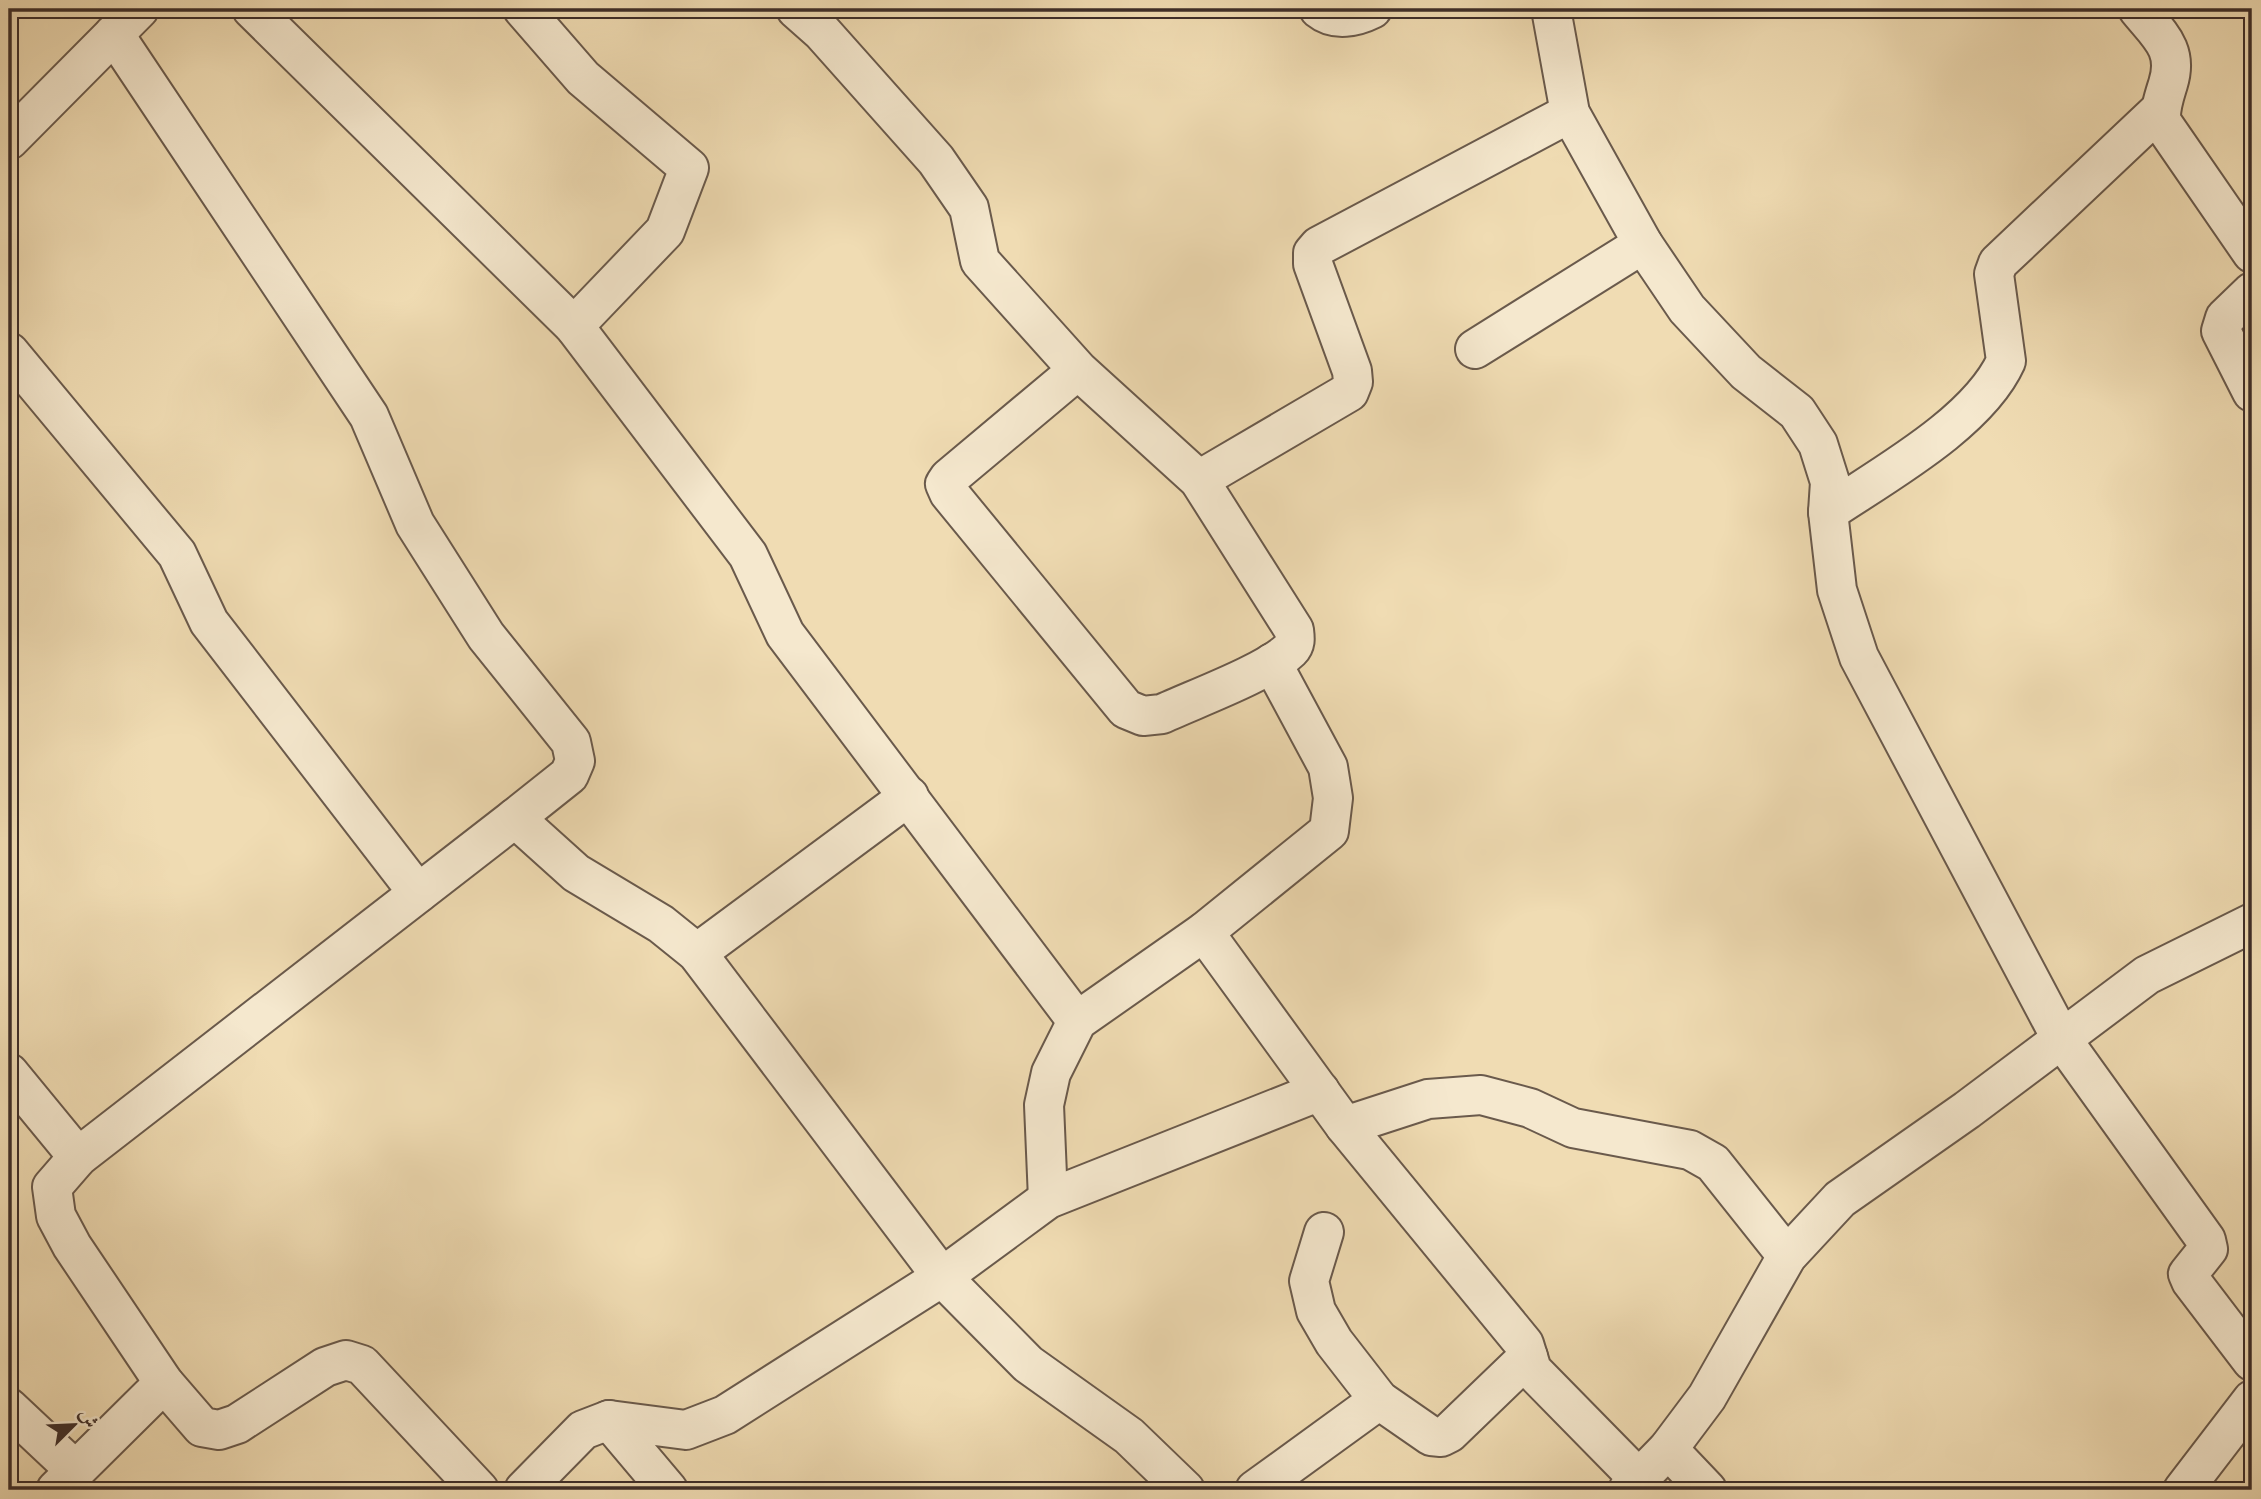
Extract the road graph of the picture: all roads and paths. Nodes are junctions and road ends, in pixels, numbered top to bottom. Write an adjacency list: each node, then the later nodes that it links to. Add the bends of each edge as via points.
1 (252, 9): 15 (street)
2 (523, 9): 15 (street, via 583,78 689,168 665,231)
3 (1319, 9): 4 (street, via 1342,17)
4 (1372, 9)
5 (1551, 9): 10 (street)
6 (2138, 9): 9 (street, via 2168,46 2174,62)
7 (820, 16): 18 (street, via 969,208 980,261)
8 (126, 21): 11 (street); 24 (street, via 369,416 415,524 486,636 571,742 575,761 569,775)
9 (2160, 110): 13 (street, via 2166,131); 21 (street, via 1998,262 1994,274 2006,361 2000,374 1951,429)
10 (1570, 113): 12 (street); 20 (street, via 1319,246 1313,264 1352,371 1349,392)
11 (9, 140)
12 (1643, 244): 16 (street); 21 (street, via 1687,309 1746,372 1797,412 1818,444 1830,482)
13 (2252, 253)
14 (2252, 292): 19 (street, via 2225,318 2221,331)
15 (573, 326): 23 (street, via 748,555 785,634)
16 (1475, 349)
17 (9, 352): 25 (street, via 177,554 209,622)
18 (1078, 370): 20 (street); 22 (street, via 949,478 949,493 1126,709 1143,716 1161,714)
19 (2252, 392)
20 (1199, 480): 22 (street, via 1294,631 1292,649)
21 (1828, 512): 30 (street, via 1837,590 1859,657)
22 (1272, 663): 27 (street, via 1328,766 1333,798 1329,831)
23 (909, 796): 28 (street); 29 (street)
24 (515, 818): 25 (street); 28 (street, via 576,873 661,923)
25 (418, 893): 34 (street)
26 (2252, 923): 30 (street, via 2147,975)
27 (1204, 932): 29 (street); 32 (street)
28 (698, 953): 38 (street)
29 (1077, 1021): 35 (street, via 1051,1073 1044,1104)
30 (2061, 1038): 37 (street, via 1840,1199); 40 (street, via 2206,1240 2208,1249 2191,1267 2191,1282)
31 (9, 1073): 34 (street)
32 (1320, 1091): 33 (street); 35 (street)
33 (1345, 1126): 37 (street, via 1428,1099 1481,1094 1530,1108 1573,1128 1690,1150 1713,1163); 39 (street, via 1524,1344)
34 (78, 1157): 41 (street, via 52,1187 56,1216)
35 (1048, 1199): 38 (street)
36 (1324, 1232): 43 (street, via 1309,1281 1317,1311)
37 (1787, 1256): 46 (street, via 1707,1397)
38 (942, 1277): 45 (street, via 725,1415 686,1430); 52 (street, via 1028,1364 1129,1436)
39 (1528, 1357): 43 (street, via 1441,1437 1431,1436); 48 (street, via 1532,1370)
40 (2252, 1361)
41 (164, 1383): 47 (street); 49 (street, via 202,1427 219,1430 237,1424 325,1367 346,1360 362,1365)
42 (2252, 1400): 55 (street)
43 (1378, 1401): 53 (street)
44 (9, 1408): 47 (street)
45 (609, 1420): 50 (street, via 583,1430); 51 (street)
46 (1668, 1449): 48 (street); 54 (street)
47 (65, 1480)
48 (1633, 1484)
49 (479, 1490)
50 (524, 1490)
51 (668, 1490)
52 (1185, 1490)
53 (1255, 1490)
54 (1707, 1490)
55 (2183, 1490)

